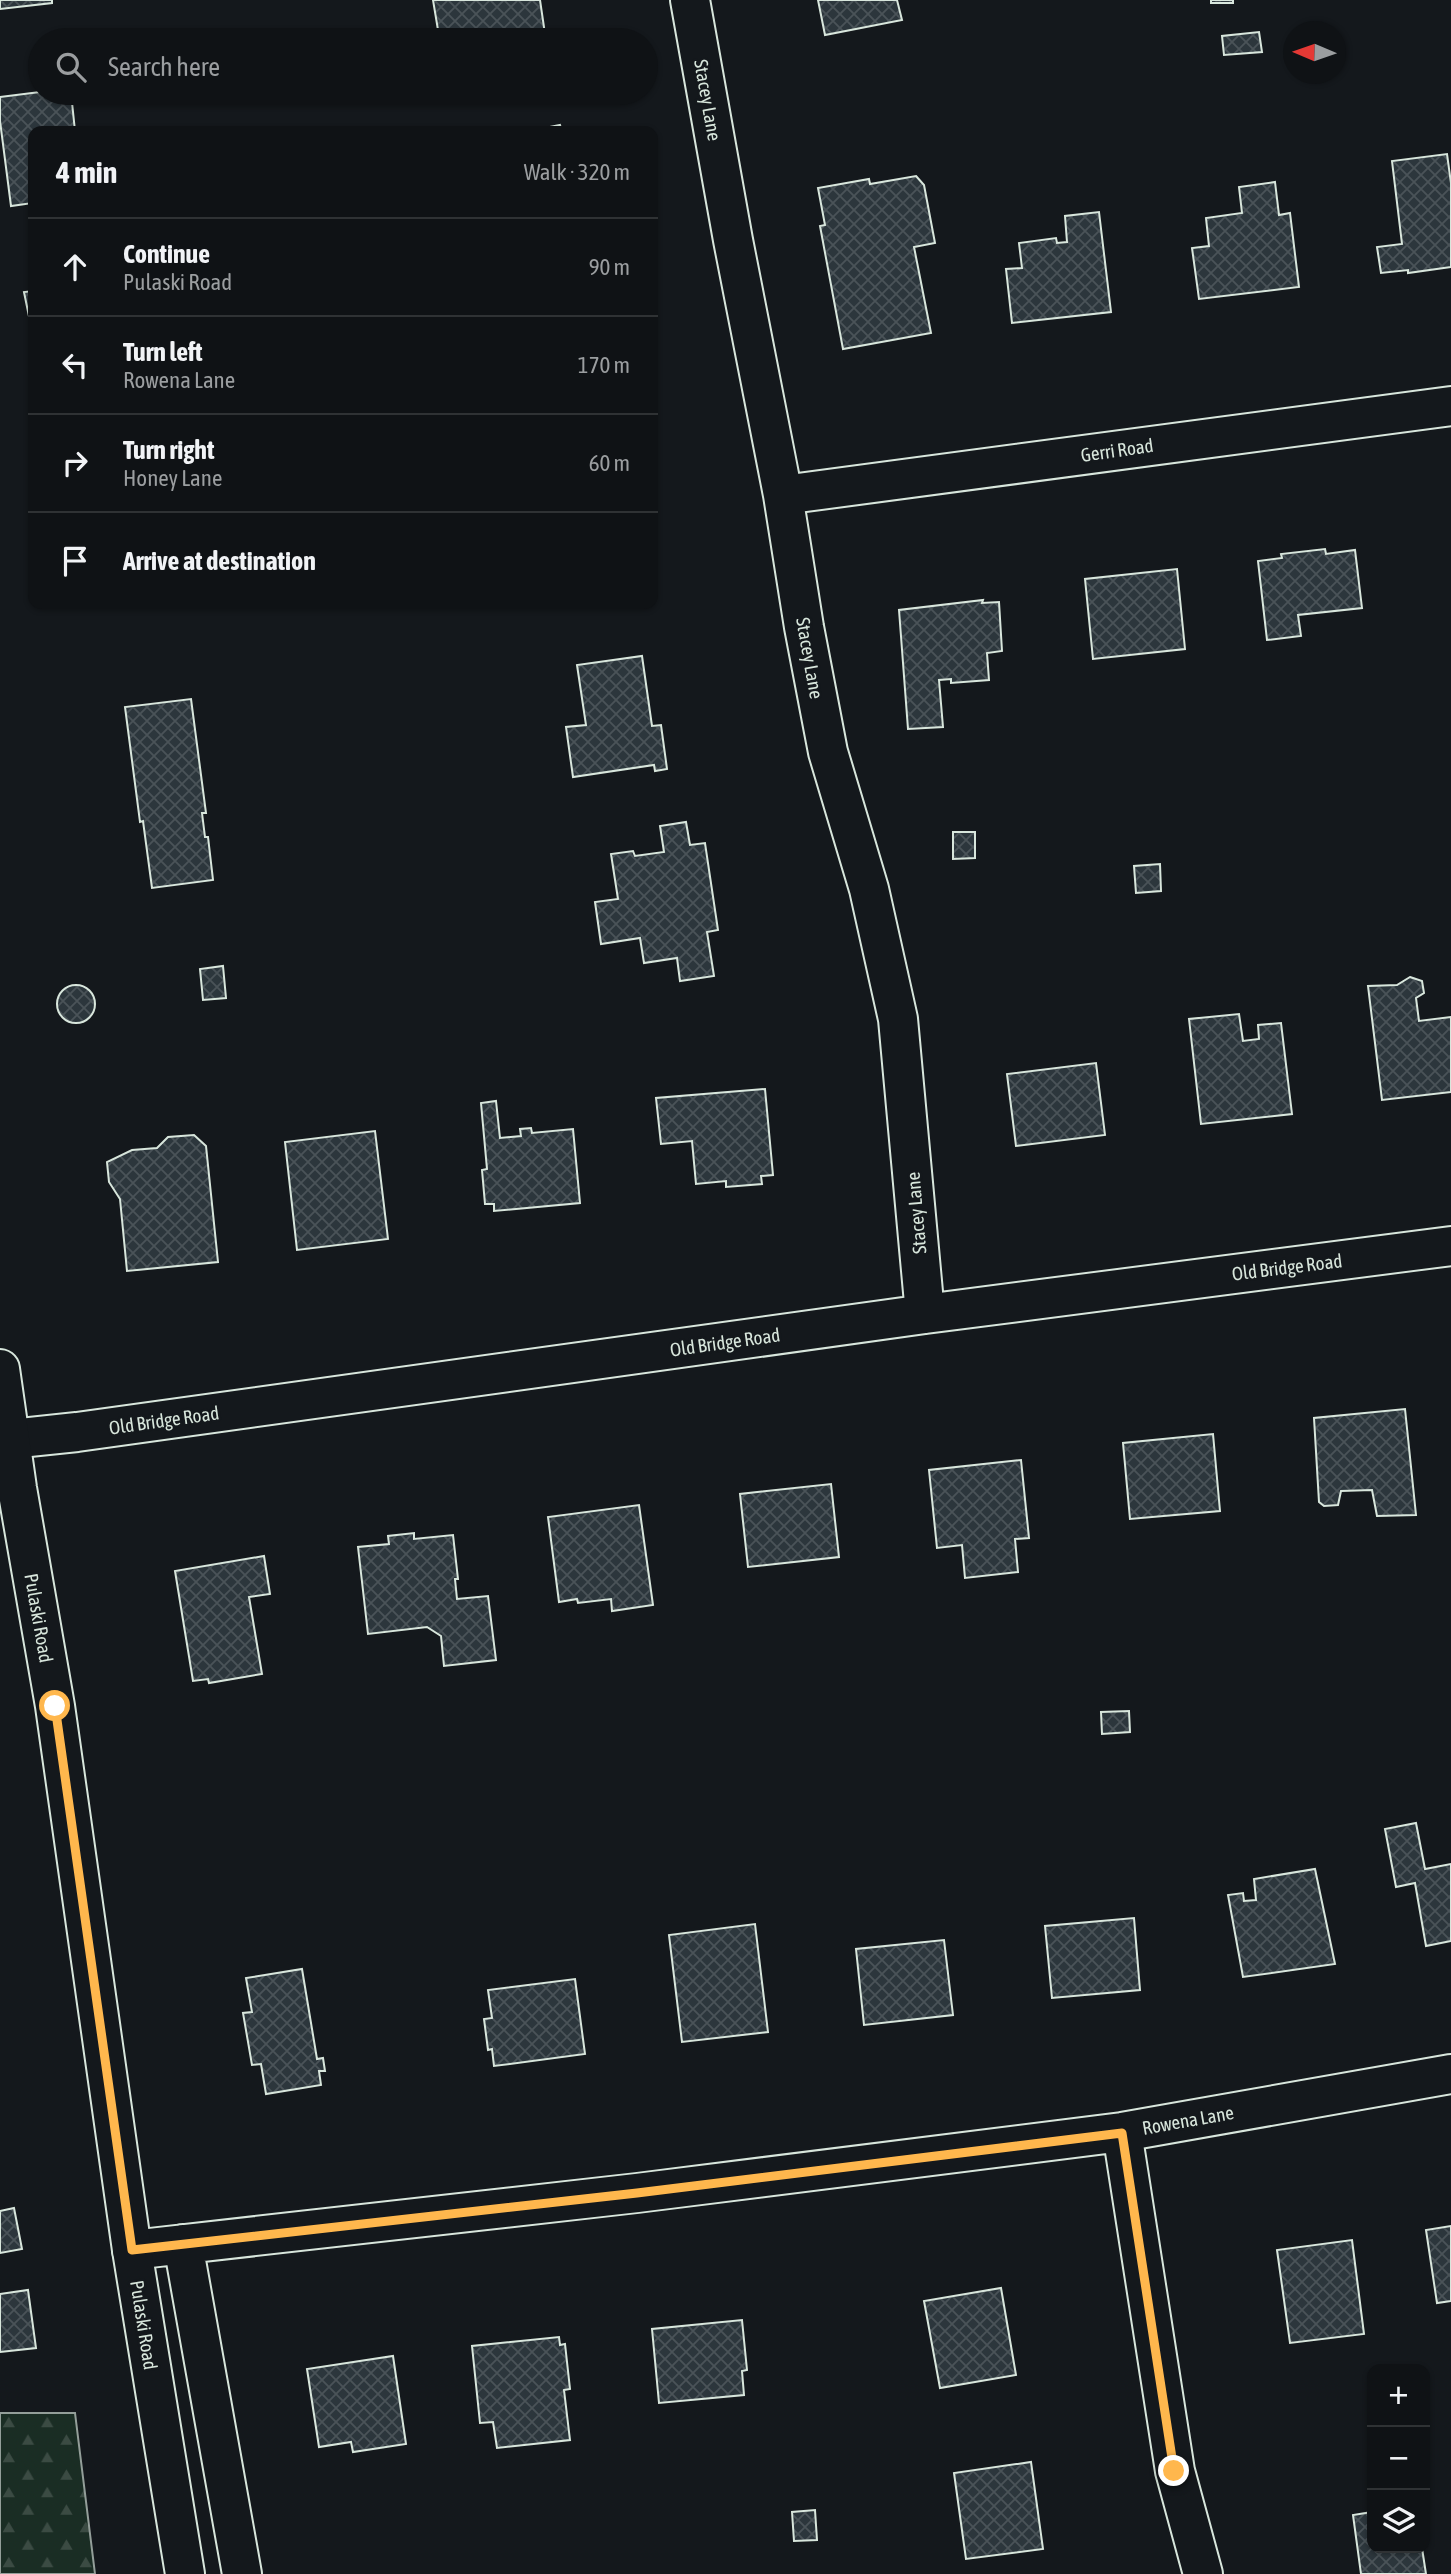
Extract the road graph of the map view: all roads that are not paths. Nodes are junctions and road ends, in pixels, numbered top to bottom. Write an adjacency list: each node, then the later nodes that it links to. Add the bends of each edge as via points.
1 (690, 0): 3 (street, Stacey Lane)
2 (1451, 406): 3 (street, Gerri Road)
3 (783, 495): 5 (street, Stacey Lane, via 828,752 869,889 898,1019)
4 (1451, 1246): 5 (street, Old Bridge Road)
5 (925, 1314): 7 (street, Old Bridge Road)
6 (0, 1368): 7 (street, Pulaski Road)
7 (5, 1440): 11 (street, Pulaski Road, via 55,1706)
8 (1451, 2074): 9 (street, Rowena Lane)
9 (1122, 2133): 10 (street, Rowena Lane); 14 (street, via 1174,2471)
10 (183, 2244): 11 (street, Rowena Lane); 13 (street)
11 (132, 2250): 12 (street, Pulaski Road)
12 (185, 2574)
13 (243, 2574)
14 (1203, 2574)

